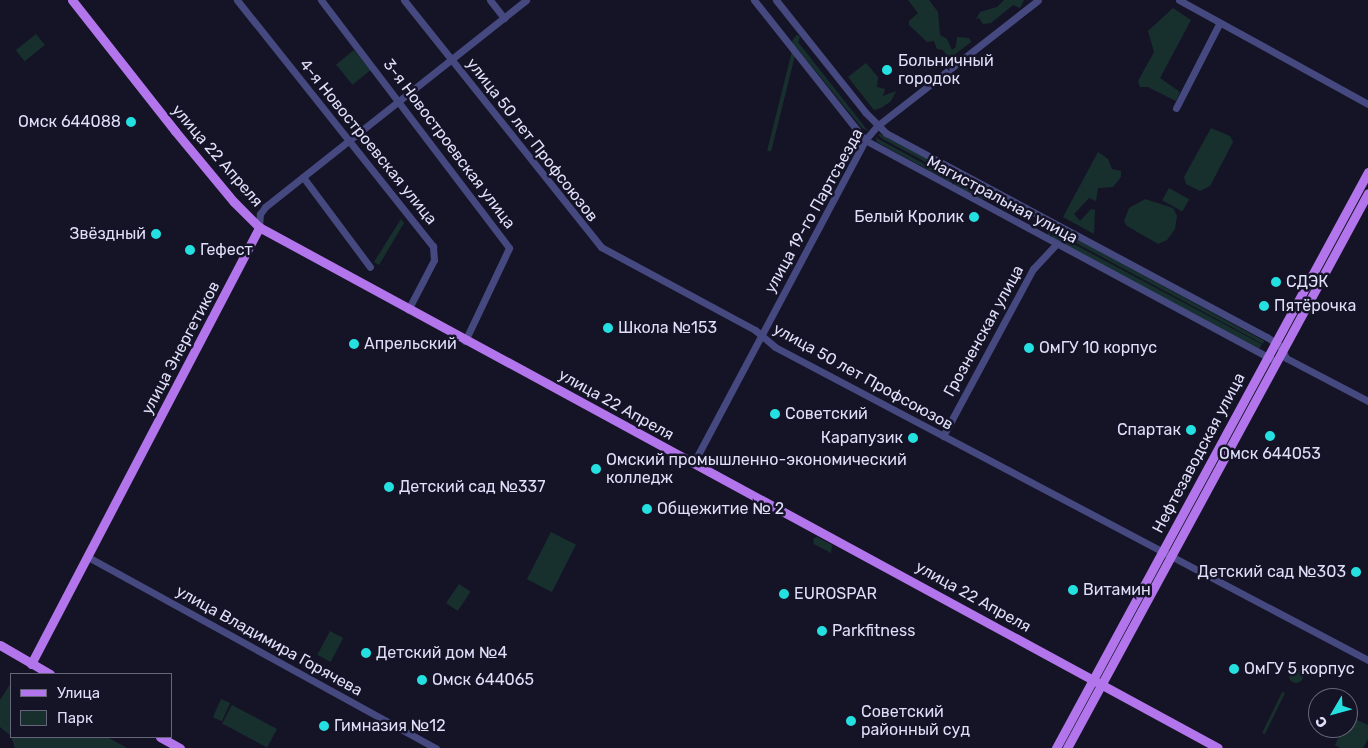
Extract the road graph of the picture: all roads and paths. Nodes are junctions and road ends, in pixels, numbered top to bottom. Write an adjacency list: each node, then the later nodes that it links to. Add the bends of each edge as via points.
1 (72, 0): 23 (main road, улица 22 Апреля, via 186,145 234,202)
2 (237, 0): 18 (street, 4-я Новостроевская улица)
3 (321, 0): 14 (street, 3-я Новостроевская улица)
4 (404, 0): 13 (street, улица 50 лет Профсоюзов)
5 (490, 0): 11 (street)
6 (526, 0): 11 (street, улица Энергетиков)
7 (754, 0): 19 (street, Магистральная улица)
8 (776, 0): 17 (street, Магистральная улица)
9 (1038, 0): 17 (street, улица 19-го Партсъезда)
10 (1179, 0): 12 (street)
11 (504, 18): 13 (street, улица Энергетиков)
12 (1218, 24): 15 (street); 16 (street)
13 (451, 60): 14 (street, улица Энергетиков); 27 (street, улица 50 лет Профсоюзов, via 597,244 755,330)
14 (399, 102): 18 (street, улица Энергетиков); 28 (street, 3-я Новостроевская улица, via 509,248)
15 (1368, 104)
16 (1176, 108)
17 (877, 126): 19 (street, улица 19-го Партсъезда); 29 (street, Магистральная улица)
18 (350, 140): 21 (street, улица Энергетиков); 26 (street, 4-я Новостроевская улица, via 433,246 434,260)
19 (865, 140): 24 (street, Магистральная улица); 27 (street, улица 19-го Партсъезда)
20 (1368, 172): 29 (main road, Нефтезаводская улица)
21 (303, 177): 23 (street, улица Энергетиков, via 265,207 260,214); 25 (street)
22 (1368, 194): 30 (main road, Нефтезаводская улица)
23 (259, 226): 26 (main road, улица 22 Апреля); 37 (main road, улица Энергетиков)
24 (1056, 244): 31 (street, Магистральная улица); 33 (street, Грозненская улица, via 1033,269)
25 (370, 267)
26 (408, 310): 28 (main road, улица 22 Апреля)
27 (761, 338): 33 (street, улица 50 лет Профсоюзов); 34 (street, улица 19-го Партсъезда)
28 (465, 341): 34 (main road, улица 22 Апреля)
29 (1276, 342): 30 (street); 31 (main road, Нефтезаводская улица)
30 (1282, 356): 31 (street, Магистральная улица); 32 (street, Магистральная улица); 36 (main road, Нефтезаводская улица)
31 (1267, 358): 35 (main road, Нефтезаводская улица)
32 (1368, 401)
33 (943, 436): 35 (street, улица 50 лет Профсоюзов)
34 (693, 464): 44 (main road, улица 22 Апреля, via 795,516)
35 (1163, 552): 36 (street, улица 50 лет Профсоюзов); 41 (main road, Нефтезаводская улица)
36 (1173, 557): 39 (street, улица 50 лет Профсоюзов); 43 (main road, Нефтезаводская улица)
37 (88, 558): 40 (main road, улица Энергетиков); 52 (street, улица Владимира Горячева)
38 (0, 645): 40 (main road)
39 (1368, 660)
40 (31, 664): 42 (main road)
41 (1098, 668): 44 (main road); 45 (main road, Нефтезаводская улица)
42 (48, 673)
43 (1108, 673): 46 (main road, Нефтезаводская улица); 48 (main road, via 1108,684)
44 (1080, 674): 45 (main road, улица 22 Апреля); 47 (main road)
45 (1092, 680): 46 (main road, улица 22 Апреля); 47 (main road, Нефтезаводская улица)
46 (1102, 685): 48 (main road, улица 22 Апреля); 49 (main road, Нефтезаводская улица)
47 (1086, 690): 53 (main road, Нефтезаводская улица)
48 (1114, 692): 49 (main road); 55 (main road, улица 22 Апреля)
49 (1097, 694): 54 (main road, Нефтезаводская улица)
50 (162, 738): 51 (main road)
51 (180, 748)
52 (436, 748)
53 (1056, 748)
54 (1068, 748)
55 (1218, 748)

